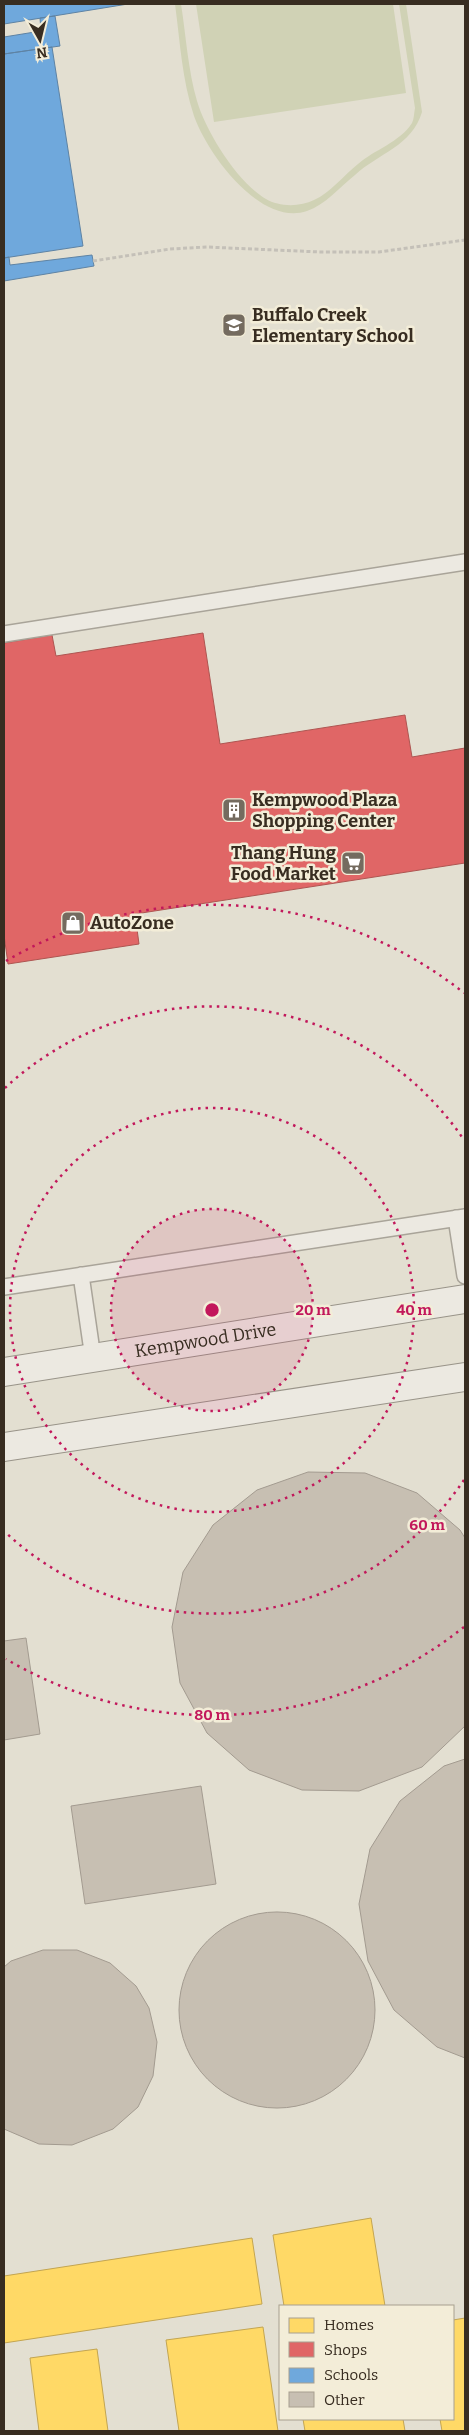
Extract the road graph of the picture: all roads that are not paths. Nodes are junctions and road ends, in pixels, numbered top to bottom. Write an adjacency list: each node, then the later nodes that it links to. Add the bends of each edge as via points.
1 (465, 562): 2 (lane)
2 (4, 634)
3 (461, 1218): 4 (lane); 5 (lane)
4 (81, 1275): 6 (lane); 8 (lane)
5 (465, 1276)
6 (4, 1287)
7 (465, 1299): 8 (main road, Kempwood Drive)
8 (93, 1358): 9 (main road, Kempwood Drive)
9 (4, 1372)
10 (465, 1378): 11 (main road)
11 (4, 1447)

